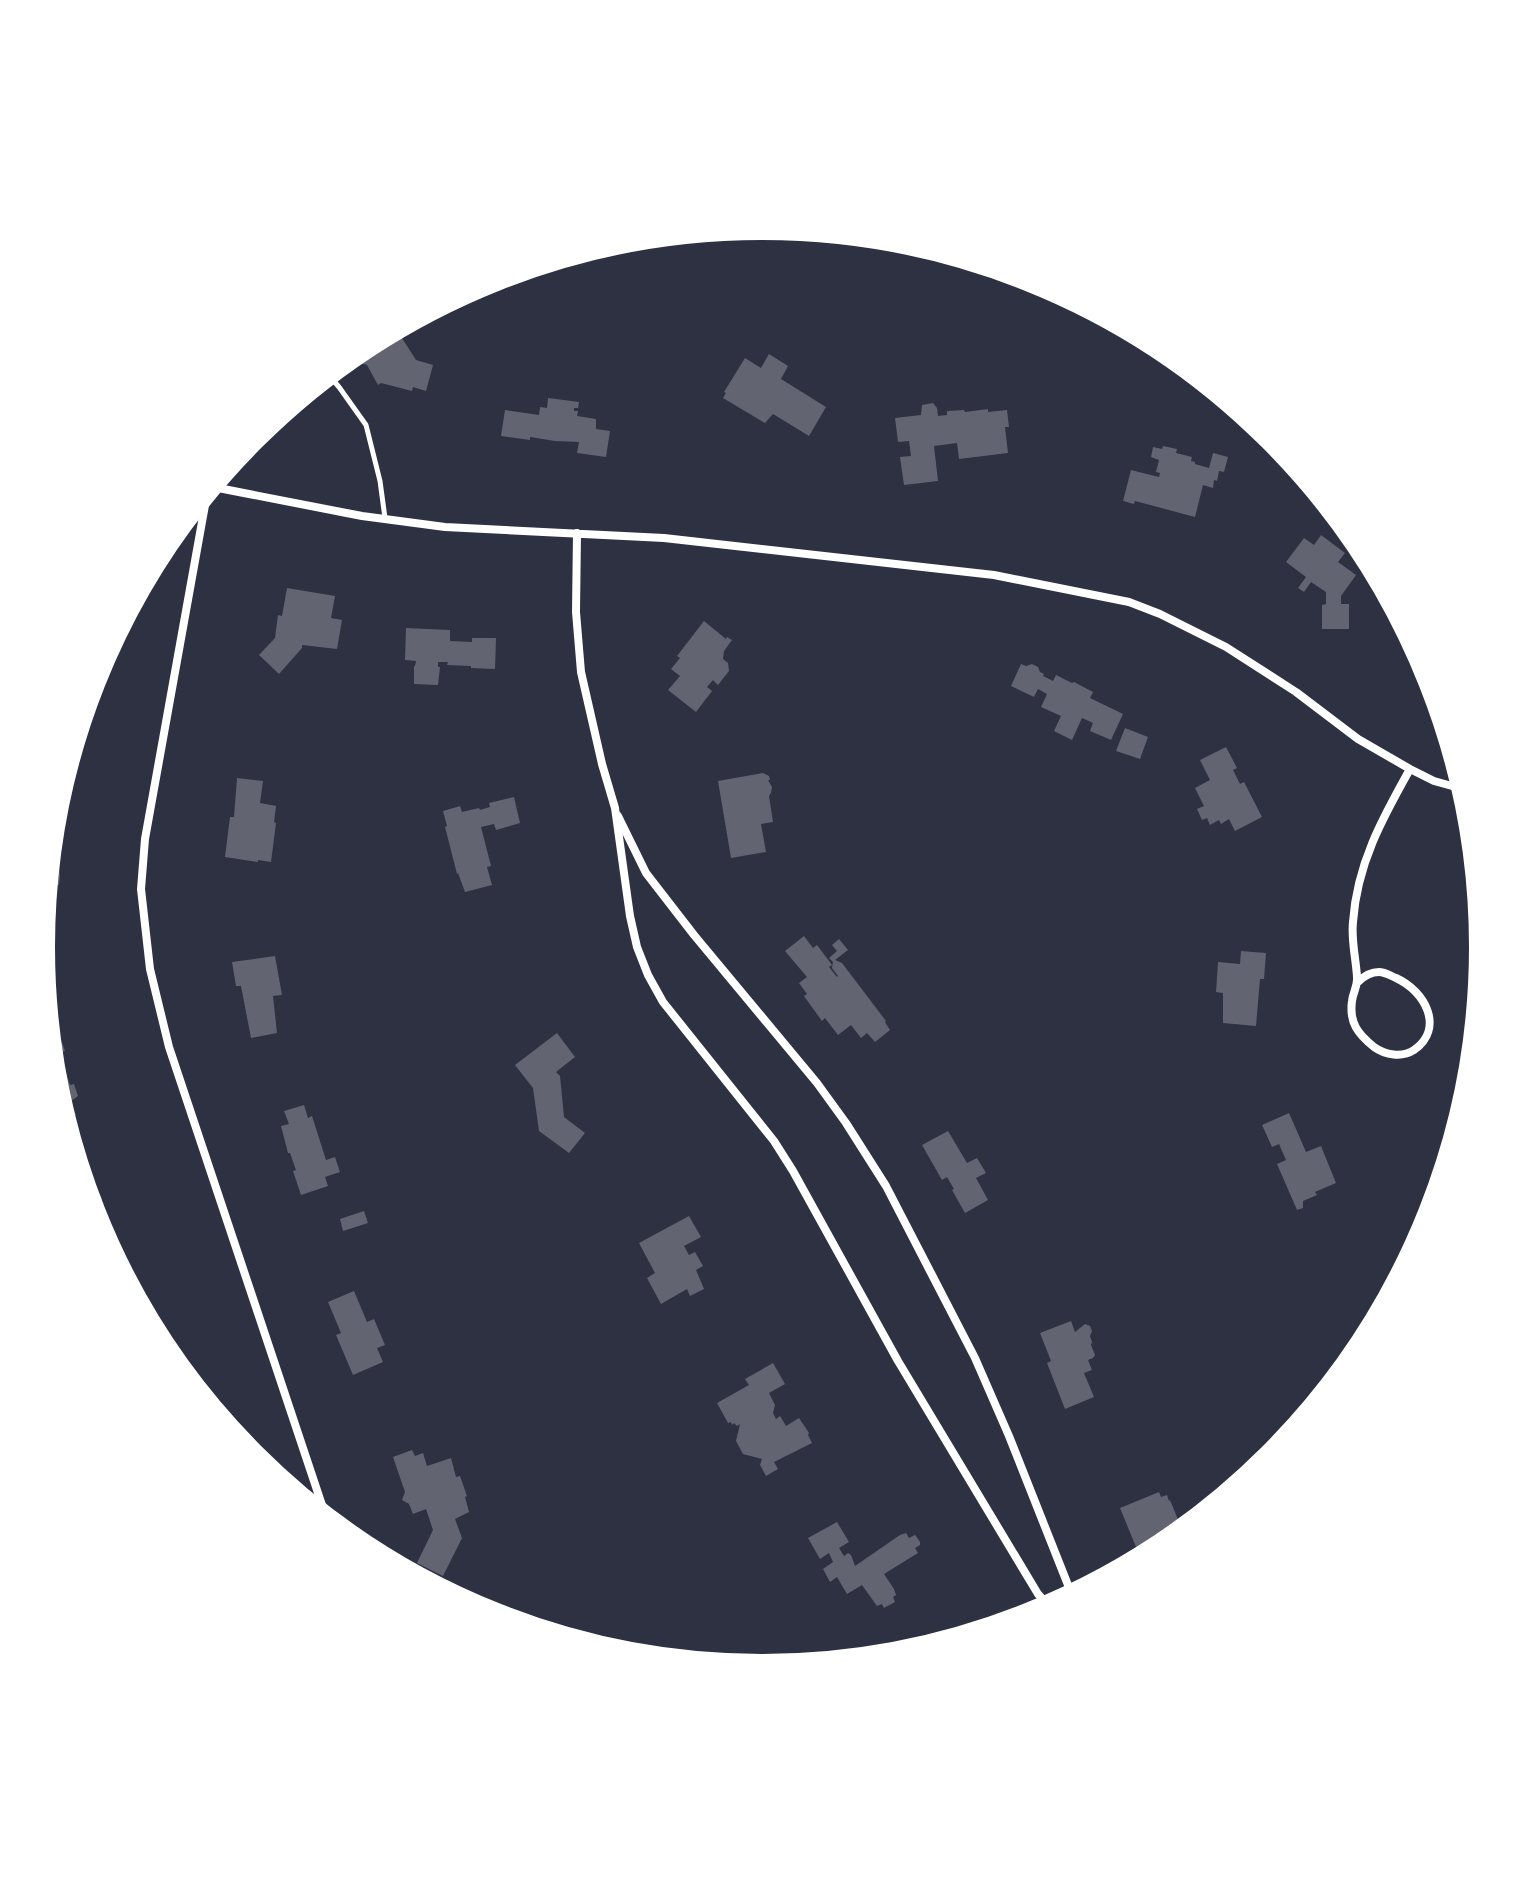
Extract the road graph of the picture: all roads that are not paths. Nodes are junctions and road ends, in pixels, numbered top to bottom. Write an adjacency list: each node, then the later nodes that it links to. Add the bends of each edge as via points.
1 (332, 379): 4 (lane, via 366,425)
2 (220, 486): 4 (street)
3 (205, 504): 10 (street, via 145,839 141,889 148,956 169,1047)
4 (385, 519): 5 (street)
5 (577, 533): 6 (street, via 994,575 1129,602 1226,647); 8 (street, via 581,672)
6 (1410, 769): 7 (street); 9 (street, via 1382,818 1359,878 1352,925)
7 (1455, 787)
8 (615, 808): 11 (street, via 646,873 817,1083 886,1186 975,1358); 12 (street, via 630,916 648,975 793,1171 898,1361)
9 (1358, 982): 9 (street, via 1352,1000 1358,1034 1380,1052 1398,1055 1425,1039 1428,1010 1420,996 1381,971)
10 (323, 1507)
11 (1068, 1590)
12 (1044, 1601)

